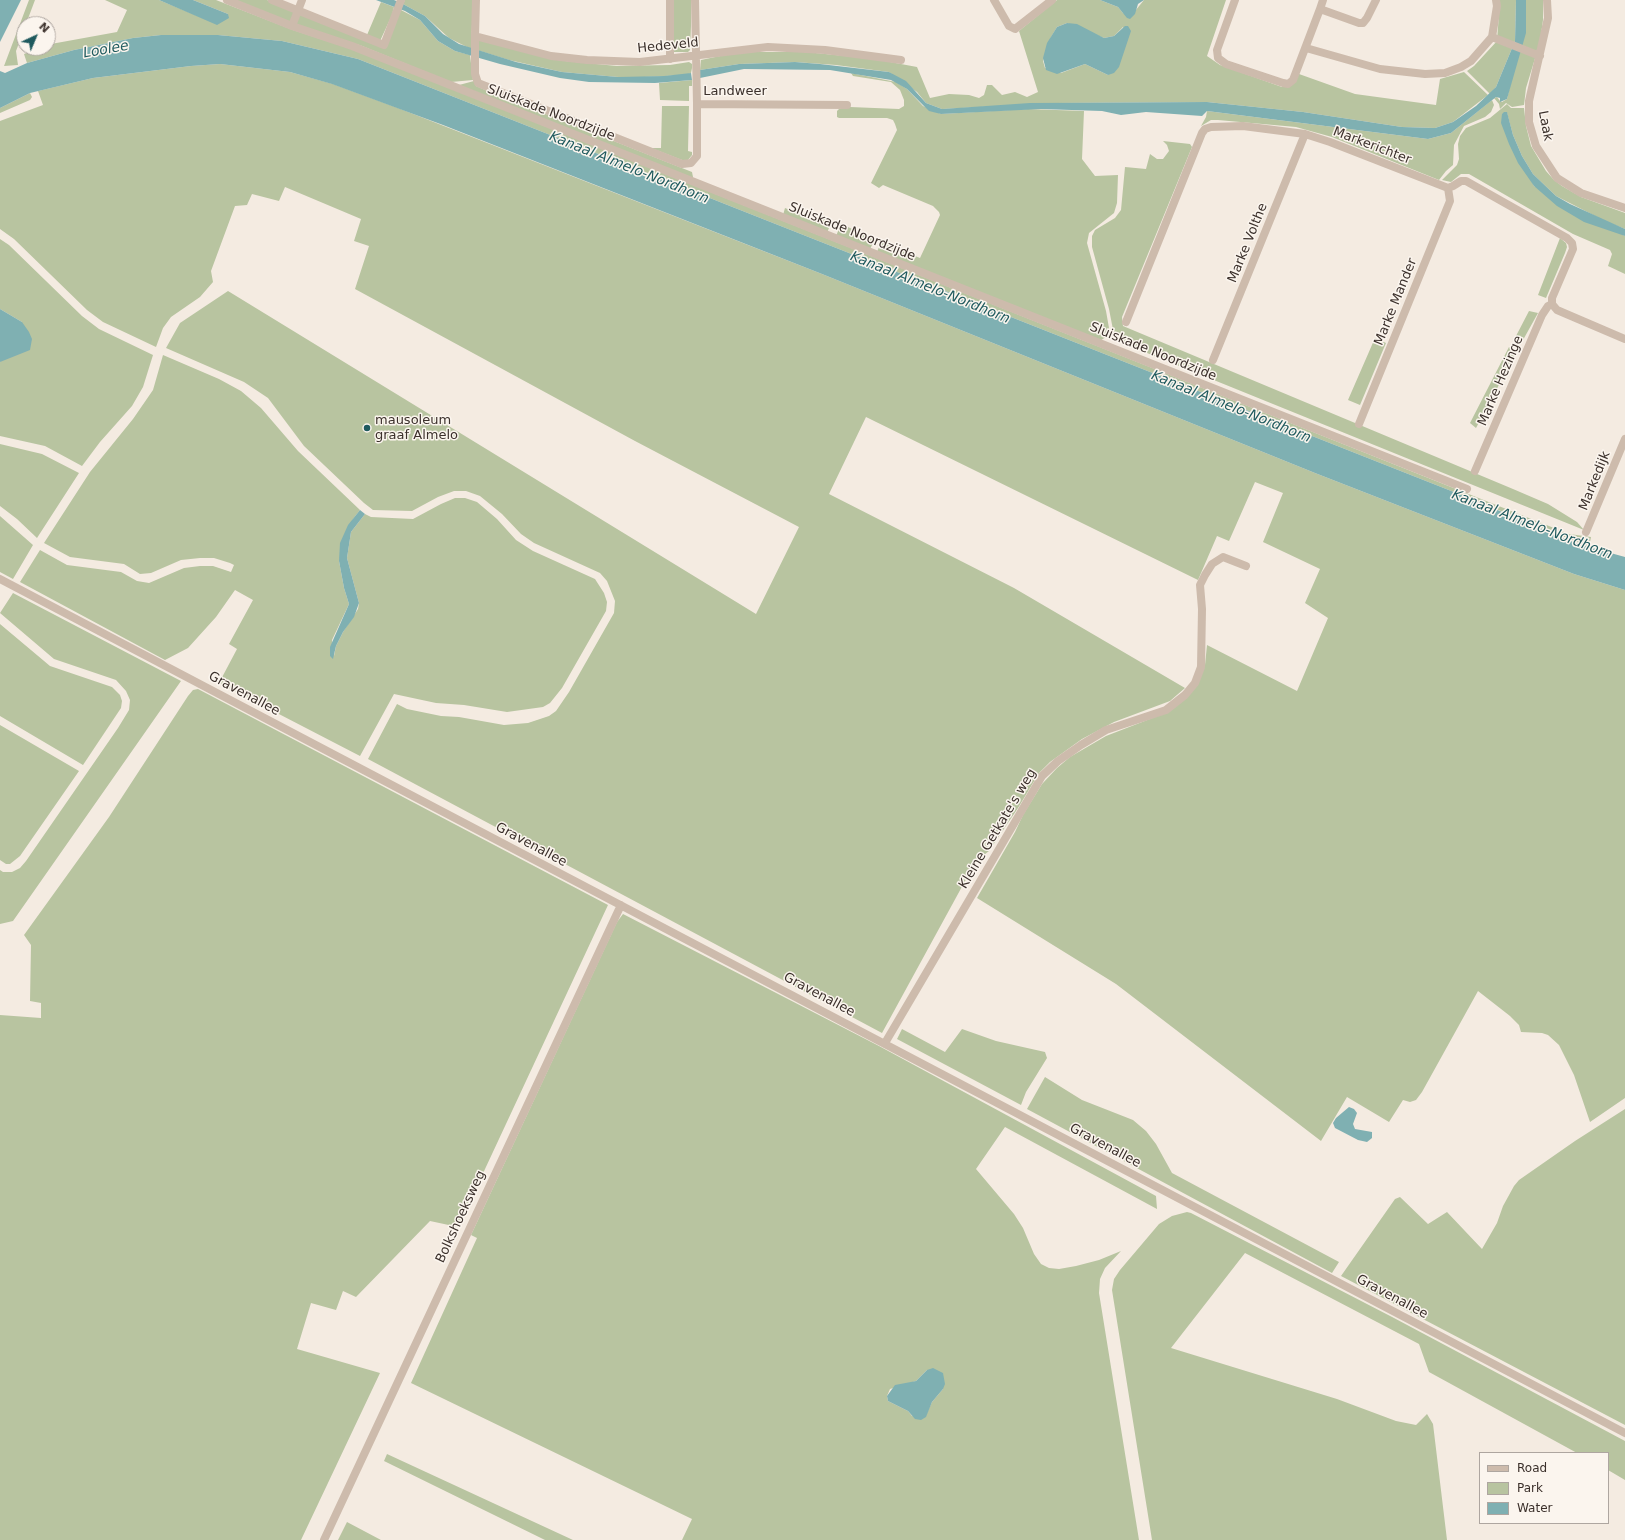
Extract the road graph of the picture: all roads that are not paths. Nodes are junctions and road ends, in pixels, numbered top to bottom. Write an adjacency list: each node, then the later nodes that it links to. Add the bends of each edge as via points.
1 (227, 0): 17 (street, Sluiskade Noordzijde)
2 (272, 0): 16 (street)
3 (302, 0): 16 (street)
4 (402, 0): 20 (street)
5 (476, 0): 18 (street)
6 (670, 0): 25 (street)
7 (695, 0): 23 (street)
8 (994, 0): 9 (street, via 1009,26 1015,29)
9 (1052, 0)
10 (1235, 0): 21 (street, via 1217,50 1218,58 1226,64 1288,84 1293,80)
11 (1323, 0): 15 (street)
12 (1376, 0): 15 (street, via 1364,23 1354,22)
13 (1496, 0): 19 (street)
14 (1547, 0): 24 (street, Laak, via 1548,18)
15 (1320, 9): 21 (street)
16 (298, 10): 17 (street); 20 (street)
17 (292, 26): 22 (street, Sluiskade Noordzijde)
18 (475, 36): 25 (street, Hedeveld, via 551,56 640,62); 27 (street, Landweer, via 476,79 481,84 682,164 691,163 696,156)
19 (1492, 37): 21 (street, via 1471,61 1444,73 1425,74 1380,69); 24 (street)
20 (384, 45): 22 (street)
21 (1306, 48)
22 (379, 56): 39 (street, Sluiskade Noordzijde)
23 (695, 56): 25 (street, Hedeveld); 26 (street, Hedeveld, via 768,47 825,50); 27 (street)
24 (1540, 56): 31 (street, Laak, via 1529,101 1530,122 1536,146 1558,178 1581,193)
25 (670, 59)
26 (901, 60)
27 (697, 104): 28 (street, Landweer)
28 (847, 105)
29 (1305, 134): 30 (street, Markerichter, via 1359,152); 33 (street, Markerichter, via 1243,126 1205,129); 35 (street, Marke Volthe)
30 (1448, 188): 32 (street, via 1461,181 1466,182 1572,243 1573,249 1552,298); 36 (street, Marke Mander, via 1450,201)
31 (1625, 208)
32 (1552, 304): 34 (street, via 1557,310); 38 (street, Marke Hezinge, via 1542,315)
33 (1126, 322)
34 (1625, 339)
35 (1213, 360)
36 (1359, 424)
37 (1625, 439): 40 (street, Markedijk)
38 (1475, 471)
39 (1467, 489)
40 (1586, 532)
41 (1246, 566): 44 (street, Kleine Getkate's weg, via 1223,557 1212,564 1204,575 1200,586 1201,667 1196,683 1185,695 1166,710 1106,730 1058,761 1042,776)
42 (0, 579): 43 (street, Gravenallee)
43 (621, 905): 44 (street, Gravenallee); 46 (street, Bolkshoeksweg)
44 (885, 1043): 45 (street, Gravenallee)
45 (1625, 1433)
46 (324, 1540)

